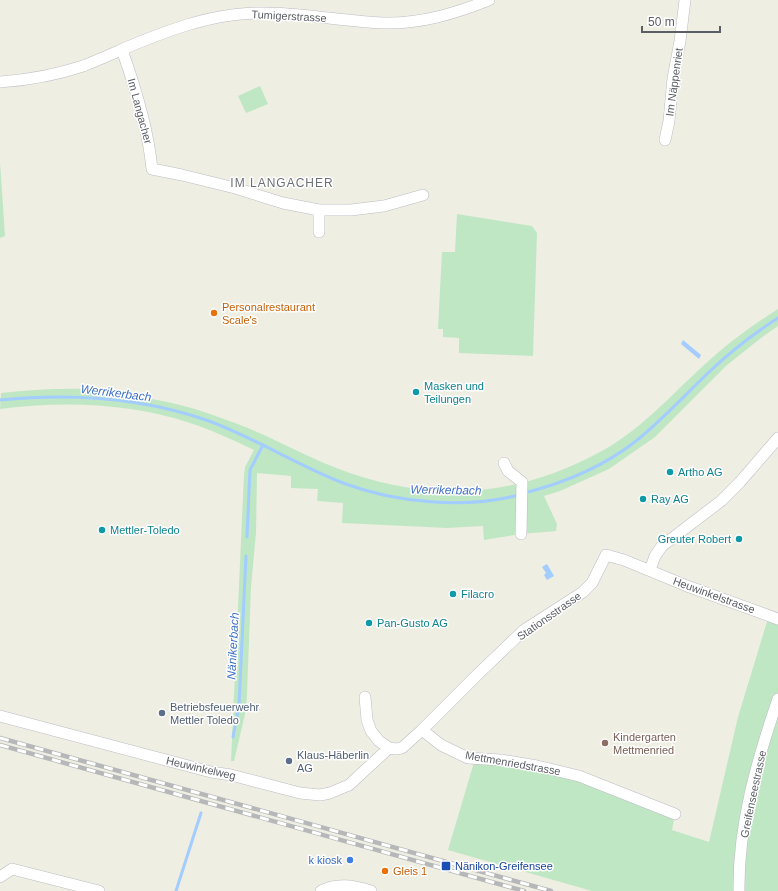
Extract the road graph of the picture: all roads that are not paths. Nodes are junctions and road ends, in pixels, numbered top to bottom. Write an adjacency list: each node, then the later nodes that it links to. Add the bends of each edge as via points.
1 (489, 0): 3 (street, Tumigerstrasse, via 438,18 411,22 362,22 273,13 234,14 179,27)
2 (685, 0): 5 (street, Im Näppenriet)
3 (122, 50): 4 (street, Tumigerstrasse, via 62,72); 7 (street, Im Langacher, via 143,115 152,170 182,175 283,203)
4 (0, 82)
5 (665, 140)
6 (423, 195): 7 (street, Im Langacher, via 384,206)
7 (319, 210): 8 (street)
8 (319, 232)
9 (778, 438): 12 (street, via 721,501 662,546)
10 (504, 463): 11 (street, via 508,471 522,482)
11 (521, 534)
12 (650, 570): 13 (street, Heuwinkelstrasse); 17 (street, Stationsstrasse, via 606,555 592,583 583,592 524,630)
13 (778, 619)
14 (365, 697): 18 (street, via 369,726 379,741)
15 (778, 699): 24 (street, Greifenseestrasse, via 757,766 746,814)
16 (0, 716): 18 (street, Heuwinkelweg, via 211,772 310,795 330,793 349,785)
17 (422, 730): 18 (street, Stationsstrasse, via 402,748); 19 (street, Mettmenriedstrasse, via 440,745 468,758 501,760 579,776)
18 (388, 748)
19 (675, 814)
20 (0, 877): 21 (street, via 12,869)
21 (99, 891)
22 (321, 891): 23 (street, via 341,885)
23 (370, 891)
24 (739, 891)

